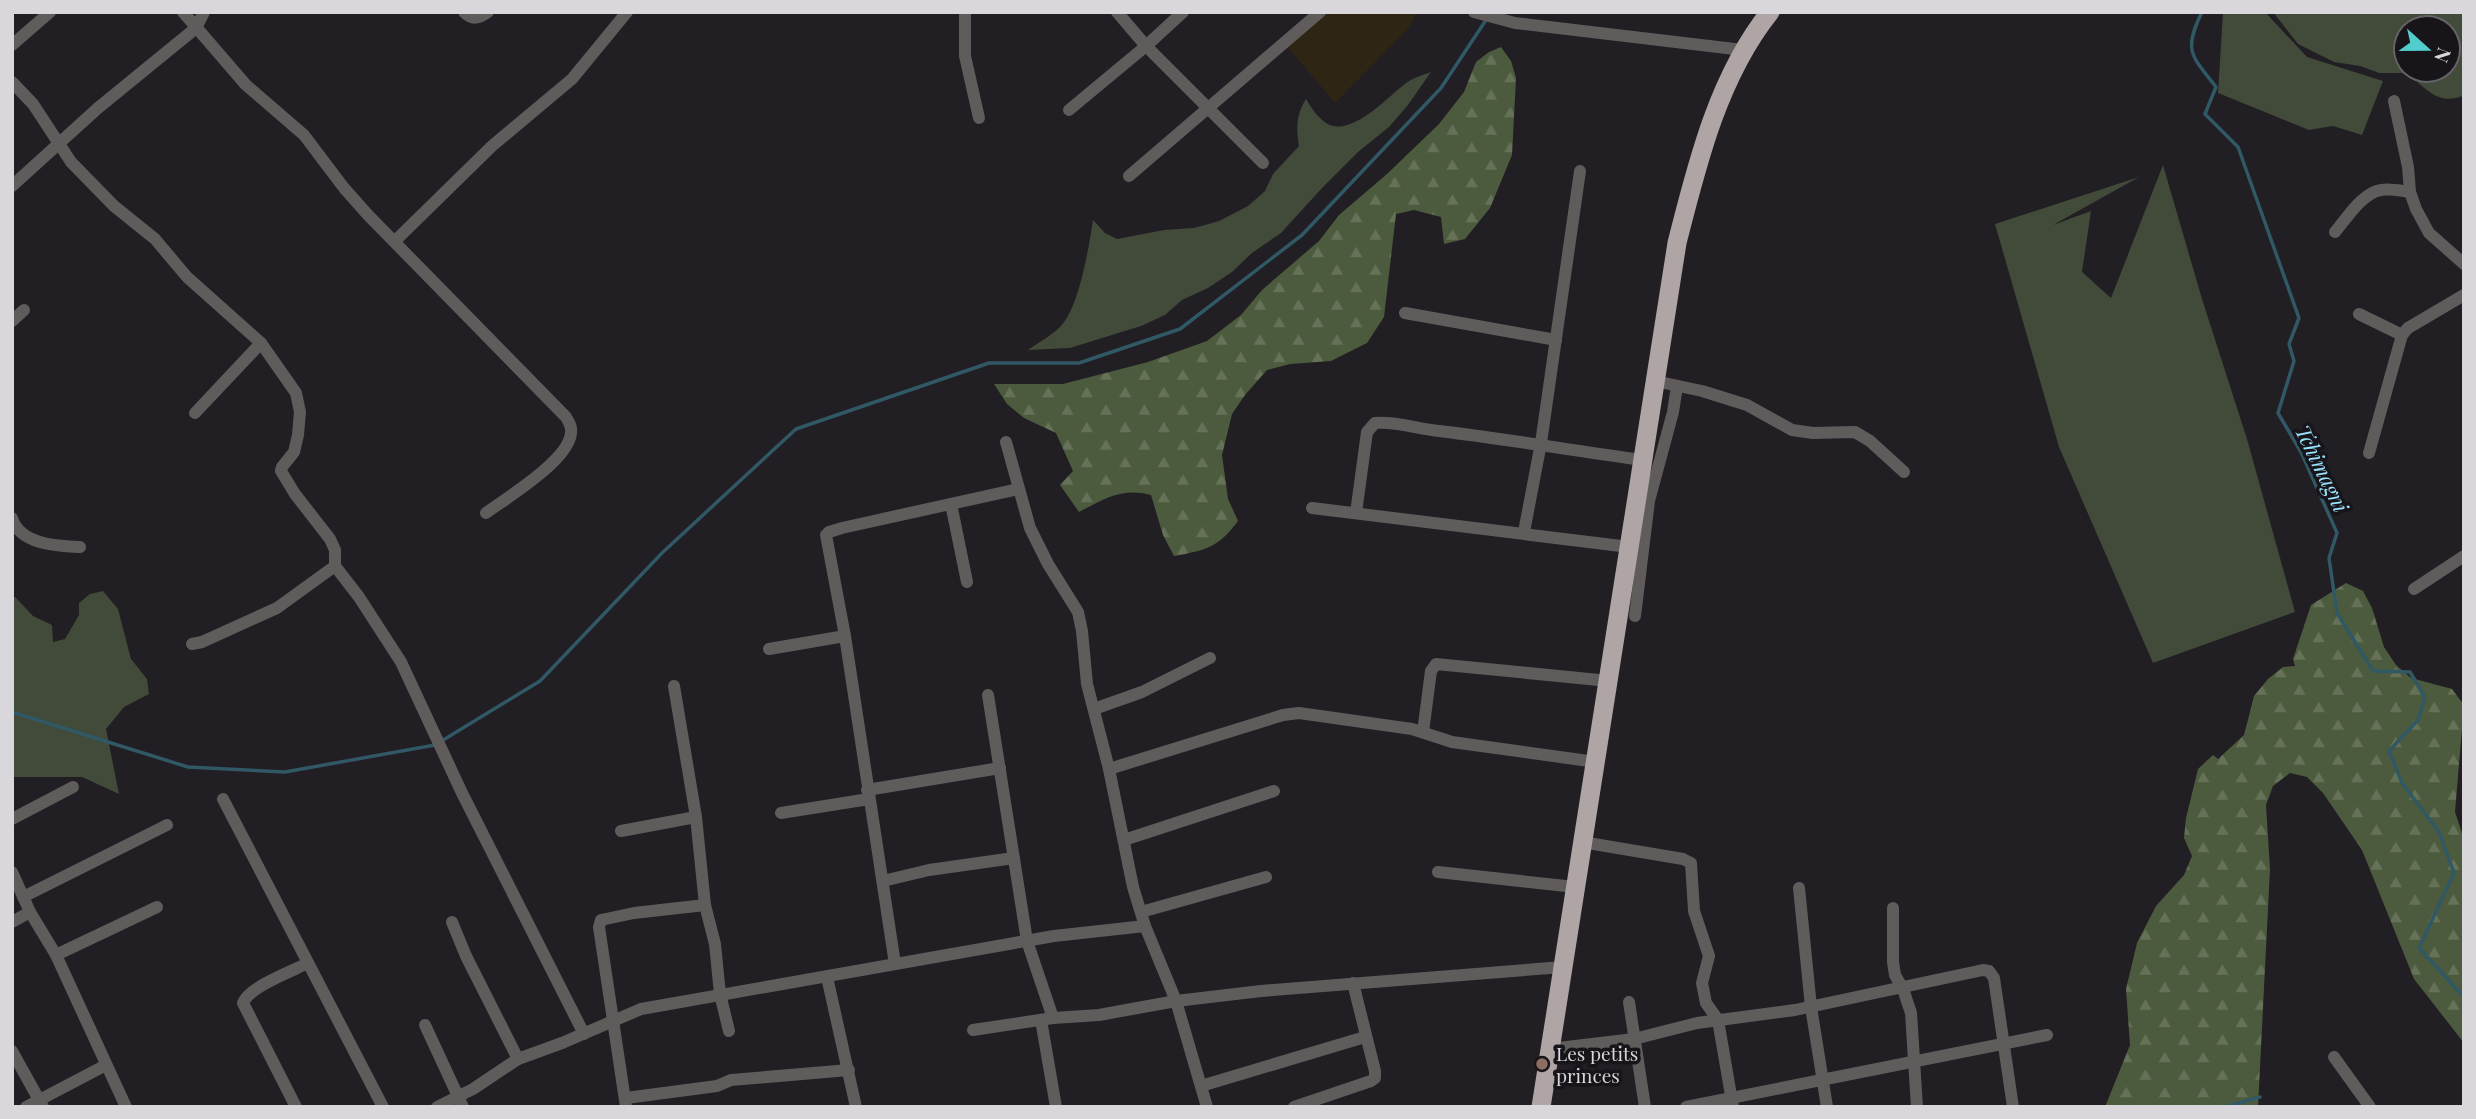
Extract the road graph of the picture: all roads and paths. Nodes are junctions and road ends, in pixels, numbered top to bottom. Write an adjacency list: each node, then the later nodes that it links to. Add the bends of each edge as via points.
1 (50, 12): 14 (street)
2 (183, 12): 13 (street)
3 (204, 12): 13 (street)
4 (464, 12): 5 (street, via 477,18)
5 (488, 12)
6 (627, 12): 29 (street, via 572,79 492,146)
7 (965, 12): 21 (street, via 965,56)
8 (1117, 12): 15 (street)
9 (1183, 12): 15 (street)
10 (1320, 12): 19 (street)
11 (1474, 12): 16 (street, via 1515,23)
12 (1770, 12): 16 (highway)
13 (196, 28): 22 (street); 29 (street, via 246,85 304,135 344,188)
14 (12, 45)
15 (1146, 46): 19 (street); 20 (street)
16 (1743, 50): 39 (highway, via 1725,87 1691,187 1677,243)
17 (12, 82): 22 (street, via 33,104)
18 (2394, 101): 27 (street)
19 (1207, 108): 23 (street); 25 (street)
20 (1069, 110)
21 (979, 118)
22 (58, 144): 26 (street); 38 (street, via 114,206 155,239 187,277)
23 (1263, 163)
24 (1580, 171): 37 (street)
25 (1129, 176)
26 (12, 186)
27 (2410, 192): 28 (street, via 2375,191); 30 (street, via 2429,233)
28 (2335, 232)
29 (395, 241): 50 (street, via 571,425 569,440 551,464)
30 (2464, 264)
31 (2464, 295): 36 (street)
32 (24, 310): 35 (street)
33 (1405, 313): 37 (street)
34 (2360, 314): 36 (street)
35 (12, 321)
36 (2402, 335): 44 (street)
37 (1556, 340): 43 (street)
38 (261, 343): 41 (street); 57 (street, via 296,393 300,412 294,452 281,471 330,539)
39 (1655, 381): 40 (street); 45 (highway)
40 (1677, 386): 46 (street, via 1747,405 1792,430 1855,432); 60 (street, via 1649,501)
41 (195, 413)
42 (1006, 442): 47 (street)
43 (1541, 443): 45 (street); 51 (street, via 1375,423 1367,432); 53 (street)
44 (2368, 453)
45 (1643, 460): 55 (highway)
46 (1904, 472)
47 (1018, 489): 48 (street); 68 (street, via 1030,528 1078,612)
48 (951, 504): 58 (street); 61 (street, via 826,535)
49 (1312, 508): 51 (street)
50 (486, 513)
51 (1356, 513): 53 (street)
52 (12, 518): 54 (street, via 17,528 34,540)
53 (1524, 532): 55 (street)
54 (80, 547)
55 (1629, 547): 65 (highway)
56 (2464, 556): 59 (street)
57 (335, 566): 62 (street, via 277,608); 118 (street, via 401,662)
58 (967, 582)
59 (2414, 589)
60 (1635, 616)
61 (845, 636): 63 (street); 75 (street)
62 (192, 644)
63 (769, 649)
64 (1210, 658): 68 (street, via 1142,692)
65 (1609, 681): 69 (street, via 1436,664 1431,671); 70 (highway)
66 (674, 686): 78 (street)
67 (988, 695): 71 (street)
68 (1094, 709): 72 (street)
69 (1423, 732): 70 (street, via 1452,742); 72 (street, via 1299,713)
70 (1595, 762): 83 (highway)
71 (1000, 768): 75 (street); 84 (street)
72 (1110, 769): 82 (street)
73 (73, 788): 79 (street)
74 (1275, 791): 82 (street)
75 (868, 795): 77 (street); 88 (street)
76 (223, 799): 102 (street)
77 (781, 813)
78 (696, 817): 81 (street); 92 (street)
79 (12, 819)
80 (167, 825): 91 (street)
81 (621, 831)
82 (1124, 840): 96 (street)
83 (1582, 842): 89 (highway); 113 (street, via 1691,863 1694,911 1709,956 1702,983 1706,1003)
84 (1014, 858): 88 (street); 100 (street)
85 (12, 872): 91 (street)
86 (1438, 872): 89 (street)
87 (1266, 877): 96 (street)
88 (883, 881): 103 (street)
89 (1576, 887): 104 (highway)
90 (1799, 888): 111 (street)
91 (23, 897): 95 (street)
92 (705, 905): 108 (street); 114 (street, via 601,920)
93 (157, 907): 101 (street)
94 (1893, 908): 107 (street, via 1893,962)
95 (30, 912): 97 (street); 101 (street)
96 (1141, 912): 99 (street)
97 (12, 922)
98 (452, 922): 126 (street)
99 (1145, 926): 100 (street); 109 (street)
100 (1027, 942): 103 (street); 112 (street)
101 (56, 955): 128 (street)
102 (308, 963): 139 (street, via 258,988 243,1003); 140 (street)
103 (895, 964): 105 (street)
104 (1563, 967): 106 (street); 123 (highway)
105 (827, 977): 108 (street); 129 (street)
106 (1353, 984): 109 (street); 120 (street)
107 (1903, 989): 111 (street); 122 (street, via 1989,971); 127 (street, via 1911,1013)
108 (720, 994): 114 (street, via 640,1009); 117 (street)
109 (1176, 1001): 112 (street); 131 (street)
110 (1629, 1002): 121 (street)
111 (1811, 1007): 113 (street); 130 (street)
112 (1047, 1019): 116 (street); 143 (street)
113 (1718, 1020): 121 (street); 134 (street)
114 (612, 1023): 118 (street); 133 (street)
115 (425, 1025): 132 (street)
116 (973, 1030)
117 (729, 1031)
118 (584, 1034): 126 (street)
119 (2047, 1035): 122 (street)
120 (1365, 1037): 131 (street); 136 (street, via 1375,1071 1373,1080)
121 (1634, 1039): 123 (street); 146 (street)
122 (2004, 1044): 127 (street); 150 (street)
123 (1550, 1049): 145 (highway)
124 (12, 1051): 135 (street)
125 (2334, 1058): 151 (street)
126 (518, 1059): 132 (street)
127 (1914, 1061): 130 (street); 149 (street)
128 (106, 1065): 135 (street); 138 (street)
129 (849, 1070): 133 (street, via 731,1080); 142 (street)
130 (1823, 1079): 134 (street); 148 (street)
131 (1201, 1086): 144 (street)
132 (461, 1102): 141 (street)
133 (626, 1102)
134 (1732, 1102): 147 (street)
135 (41, 1103): 137 (street)
136 (1296, 1106)
137 (26, 1107)
138 (126, 1107)
139 (296, 1107)
140 (383, 1107)
141 (437, 1107)
142 (856, 1107)
143 (1056, 1107)
144 (1207, 1107)
145 (1541, 1107)
146 (1645, 1107)
147 (1686, 1107)
148 (1827, 1107)
149 (1917, 1107)
150 (2013, 1107)
151 (2370, 1107)

